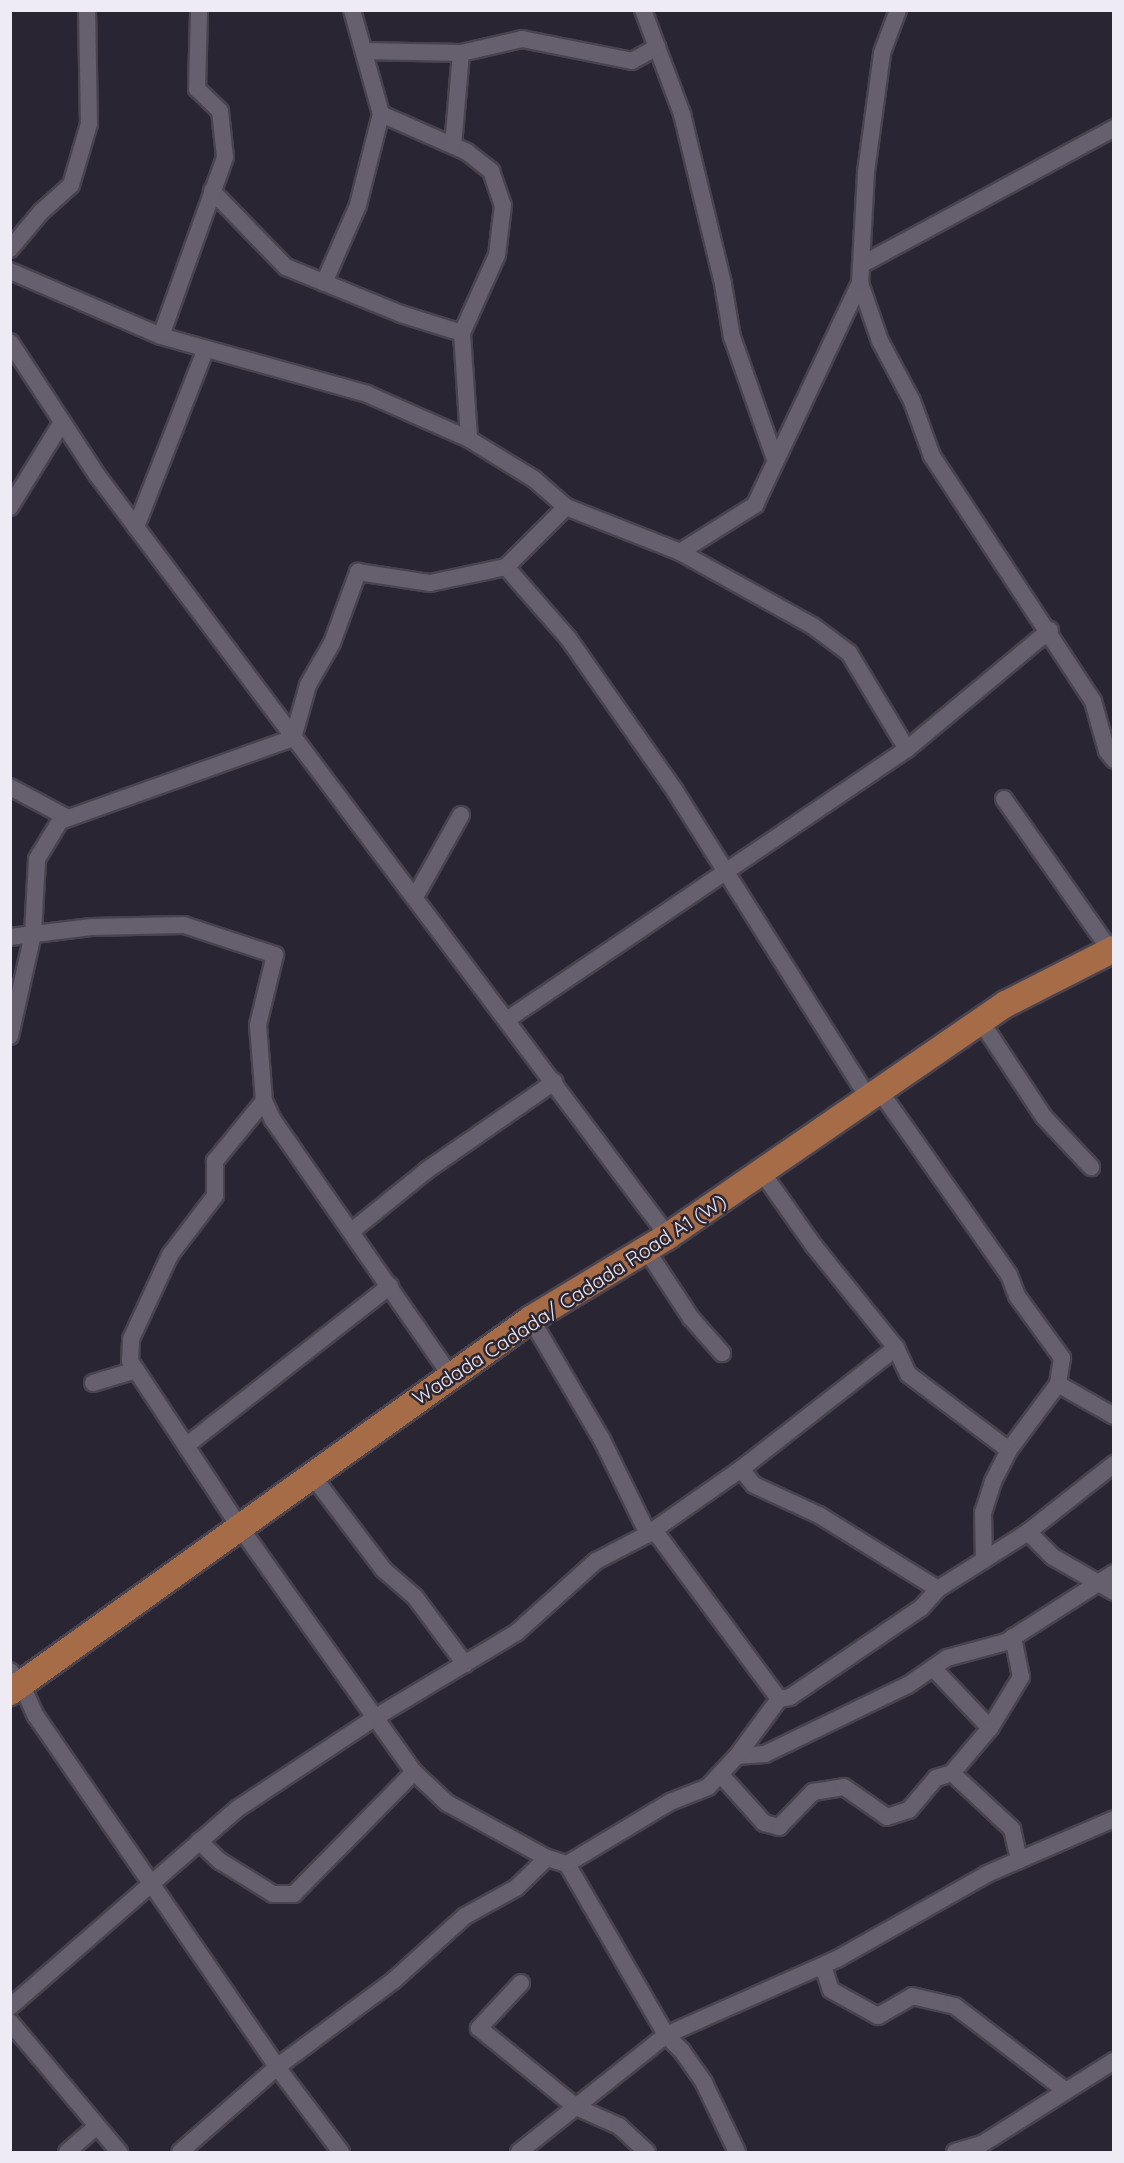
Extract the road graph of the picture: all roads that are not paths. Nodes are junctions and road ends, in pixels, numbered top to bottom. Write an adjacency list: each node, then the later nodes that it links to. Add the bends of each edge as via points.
1 (87, 10): 13 (street, via 89,124 71,185 41,212)
2 (199, 10): 12 (street, via 197,89 220,111 225,157)
3 (352, 10): 7 (street)
4 (643, 10): 6 (street)
5 (898, 10): 14 (street, via 882,53 866,172)
6 (657, 47): 8 (street, via 632,61 522,39); 24 (street, via 682,114 732,337)
7 (364, 51): 8 (street); 9 (street)
8 (461, 53): 11 (street)
9 (381, 114): 11 (street); 17 (street, via 358,205)
10 (1113, 128): 14 (street)
11 (453, 146): 18 (street, via 491,171 503,205 497,255)
12 (212, 191): 17 (street, via 286,267); 19 (street, via 176,302)
13 (10, 249)
14 (861, 265): 16 (street)
15 (10, 271): 19 (street)
16 (860, 282): 24 (street); 30 (street, via 880,341 912,401 932,456)
17 (324, 283): 18 (street)
18 (462, 333): 23 (street)
19 (160, 336): 21 (street)
20 (10, 342): 22 (street)
21 (205, 351): 23 (street, via 367,394); 27 (street)
22 (62, 422): 25 (street); 27 (street)
23 (469, 439): 26 (street, via 534,479)
24 (775, 459): 28 (street, via 755,504)
25 (12, 500)
26 (566, 507): 28 (street); 29 (street)
27 (136, 526): 31 (street)
28 (680, 552): 32 (street, via 813,626 849,653)
29 (506, 567): 31 (street, via 430,583 358,572 332,643 308,685); 38 (street, via 568,638 675,791)
30 (1050, 630): 32 (street); 33 (street, via 1094,701)
31 (293, 738): 37 (street); 39 (street)
32 (907, 749): 38 (street)
33 (1113, 760)
34 (10, 787): 37 (street)
35 (1004, 799): 42 (street)
36 (460, 814): 39 (street)
37 (66, 817): 40 (street, via 37,859)
38 (725, 874): 43 (street); 47 (street)
39 (415, 897): 43 (street)
40 (33, 934): 41 (street); 45 (street); 48 (street, via 91,927 184,925 269,951 276,962 258,1026)
41 (10, 937)
42 (1112, 950): 44 (main road, Wadada Cadada/ Cadada Road A1 (W))
43 (508, 1019): 46 (street)
44 (980, 1020): 47 (main road, Wadada Cadada/ Cadada Road A1 (W)); 49 (street, via 1044,1117)
45 (10, 1036)
46 (554, 1082): 51 (street, via 427,1170); 52 (street)
47 (873, 1093): 50 (main road, Wadada Cadada/ Cadada Road A1 (W)); 61 (street, via 1009,1275 1017,1296 1059,1350 1062,1368)
48 (264, 1101): 51 (street, via 273,1120); 58 (street, via 215,1161 215,1196 170,1256 131,1339 130,1361)
49 (1091, 1167)
50 (761, 1171): 52 (main road, Wadada Cadada/ Cadada Road A1 (W)); 56 (street, via 814,1246)
51 (353, 1230): 54 (street)
52 (668, 1236): 53 (main road, Wadada Cadada/ Cadada Road A1 (W))
53 (647, 1251): 55 (main road, Wadada Cadada/ Cadada Road A1 (W)); 57 (street, via 691,1318)
54 (390, 1286): 59 (street); 63 (street)
55 (531, 1319): 59 (main road, Wadada Cadada/ Cadada Road A1 (W)); 69 (street)
56 (896, 1348): 64 (street, via 908,1374); 66 (street)
57 (722, 1353)
58 (136, 1370): 60 (street); 63 (street)
59 (450, 1375): 67 (main road, Wadada Cadada/ Cadada Road A1 (W))
60 (93, 1383)
61 (1058, 1384): 62 (street); 64 (street)
62 (1113, 1416)
63 (187, 1445): 68 (street)
64 (1009, 1450): 71 (street, via 983,1512)
65 (1113, 1464): 70 (street)
66 (741, 1469): 69 (street); 74 (street, via 754,1485 819,1515)
67 (311, 1474): 68 (main road, Wadada Cadada/ Cadada Road A1 (W)); 77 (street, via 384,1570 415,1597)
68 (239, 1526): 79 (main road, Wadada Cadada/ Cadada Road A1 (W)); 81 (street)
69 (651, 1532): 77 (street, via 596,1561 516,1633); 80 (street)
70 (1028, 1532): 71 (street); 73 (street, via 1053,1557)
71 (984, 1560): 74 (street)
72 (1113, 1573): 73 (street)
73 (1094, 1584): 75 (street, via 1107,1586); 76 (street)
74 (938, 1589): 80 (street, via 921,1608 790,1697)
75 (1113, 1592)
76 (1013, 1637): 78 (street, via 947,1658); 82 (street, via 1021,1677)
77 (465, 1664): 81 (street)
78 (933, 1668): 82 (street); 83 (street, via 815,1732 765,1754)
79 (14, 1682): 92 (street)
80 (779, 1699): 83 (street)
81 (376, 1717): 84 (street); 88 (street, via 237,1809)
82 (990, 1728): 85 (street)
83 (737, 1756): 86 (street)
84 (414, 1772): 88 (street, via 294,1894 273,1894 220,1862); 89 (street, via 447,1803)
85 (952, 1773): 86 (street, via 936,1778 909,1810 888,1817 844,1787 813,1792 779,1827 764,1823); 90 (street, via 1012,1829)
86 (721, 1775): 91 (street, via 708,1787 670,1802)
87 (1113, 1819): 90 (street)
88 (199, 1840): 92 (street)
89 (547, 1858): 91 (street); 99 (street, via 516,1888 465,1916 393,1981)
90 (1019, 1860): 93 (street)
91 (567, 1864): 97 (street)
92 (154, 1885): 95 (street); 99 (street)
93 (823, 1966): 97 (street); 100 (street, via 831,1990 878,2016 912,1996 955,2006)
94 (520, 1983): 101 (street, via 479,2028)
95 (10, 2007)
96 (10, 2022): 102 (street)
97 (666, 2035): 101 (street); 109 (street, via 704,2083)
98 (1113, 2061): 100 (street)
99 (277, 2067): 105 (street); 106 (street)
100 (1066, 2091): 110 (street, via 982,2144)
101 (576, 2107): 107 (street); 108 (street, via 619,2126)
102 (95, 2128): 103 (street); 104 (street)
103 (67, 2152)
104 (119, 2152)
105 (180, 2152)
106 (341, 2152)
107 (519, 2152)
108 (647, 2152)
109 (738, 2152)
110 (955, 2152)

